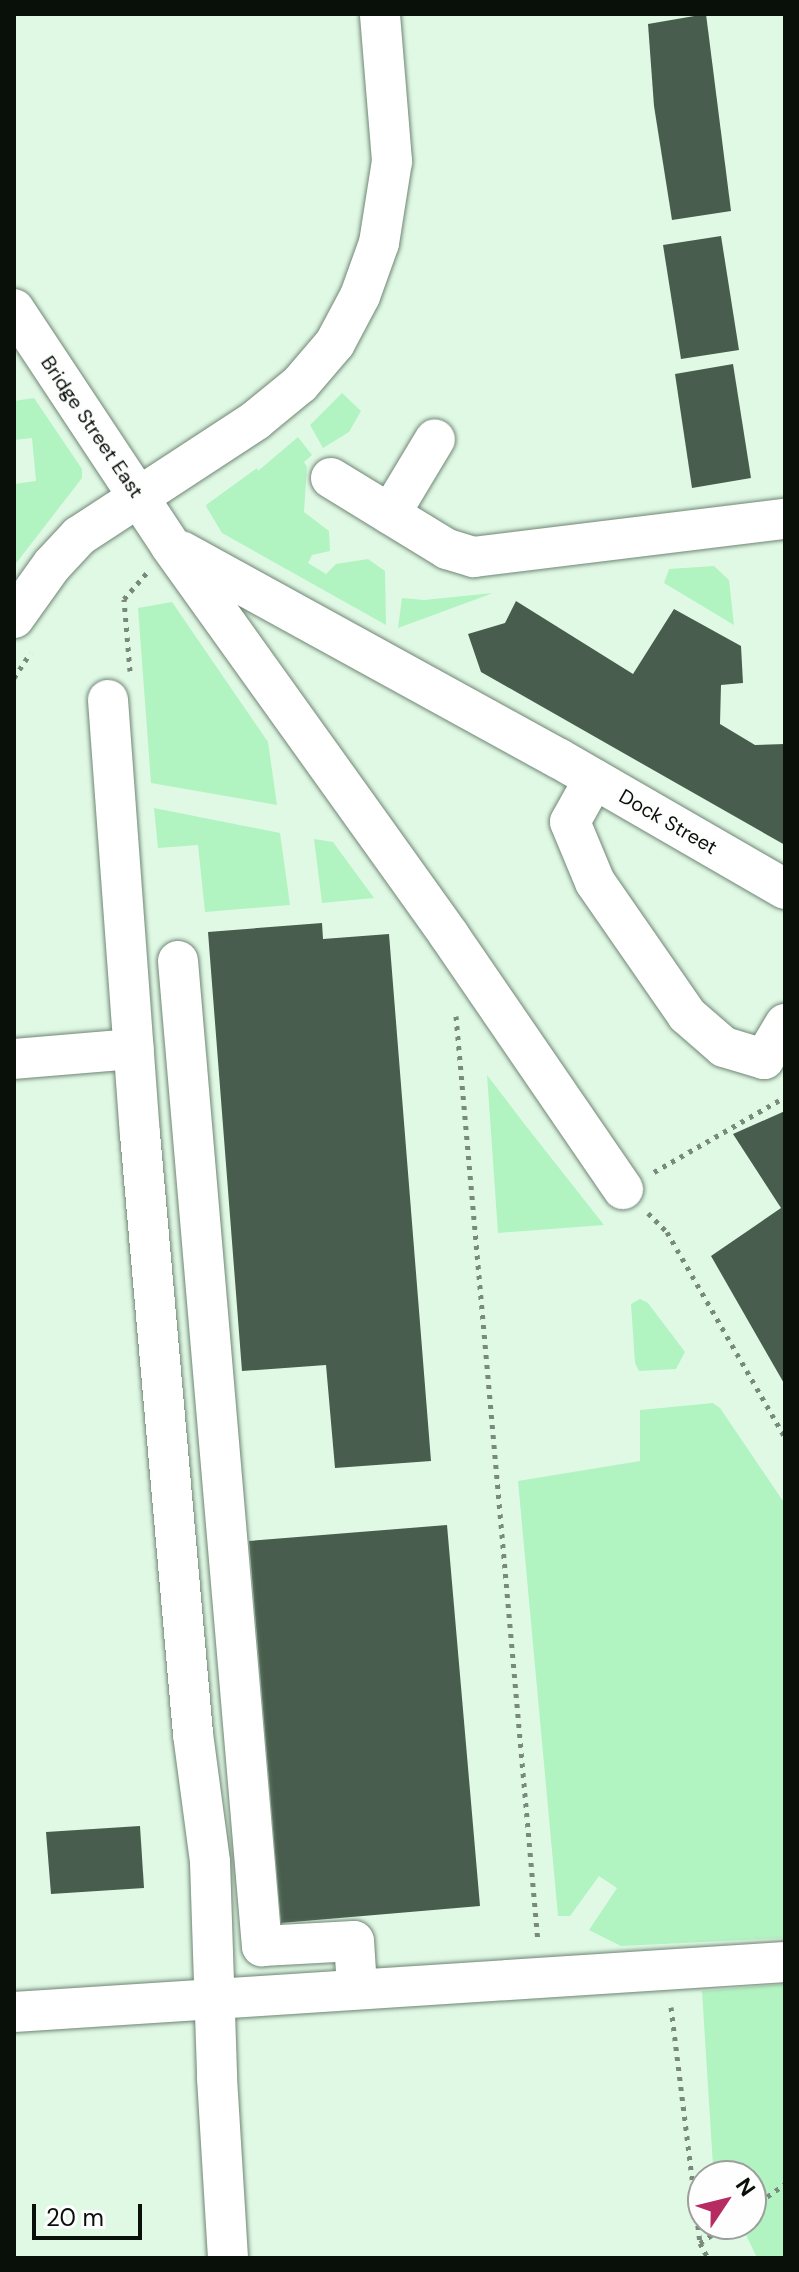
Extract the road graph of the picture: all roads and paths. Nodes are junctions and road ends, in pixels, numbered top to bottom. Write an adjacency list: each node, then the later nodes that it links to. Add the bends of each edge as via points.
1 (380, 14): 5 (street, via 392,161 379,243 360,296 335,343 300,384 256,420)
2 (14, 309): 5 (street, Bridge Street East)
3 (435, 439): 6 (street)
4 (331, 478): 6 (street)
5 (139, 496): 8 (street, Bridge Street East); 9 (street, via 79,536 52,565)
6 (390, 514): 7 (street, via 447,549 474,557)
7 (785, 519)
8 (170, 545): 12 (street, Dock Street); 20 (street, Bridge Street East)
9 (26, 630): 10 (path)
10 (14, 678)
11 (108, 700): 17 (street)
12 (594, 779): 13 (street, Dock Street); 16 (street, via 570,822 595,882 687,1015 724,1047 764,1059)
13 (785, 889)
14 (178, 961): 25 (street, via 262,1946 354,1941)
15 (456, 1013): 24 (path)
16 (785, 1024)
17 (134, 1049): 18 (street); 26 (street, via 193,1734 210,1862)
18 (14, 1059)
19 (785, 1097): 20 (path)
20 (623, 1189): 21 (path, via 667,1232)
21 (785, 1437)
22 (785, 1962): 23 (street)
23 (666, 1968): 24 (street); 31 (path)
24 (541, 1975): 25 (street)
25 (357, 1988): 26 (street)
26 (217, 1998): 27 (street); 32 (street)
27 (14, 2012)
28 (785, 2184): 29 (path)
29 (767, 2197)
30 (704, 2240): 31 (path)
31 (700, 2243): 33 (path)
32 (228, 2257)
33 (708, 2258)

